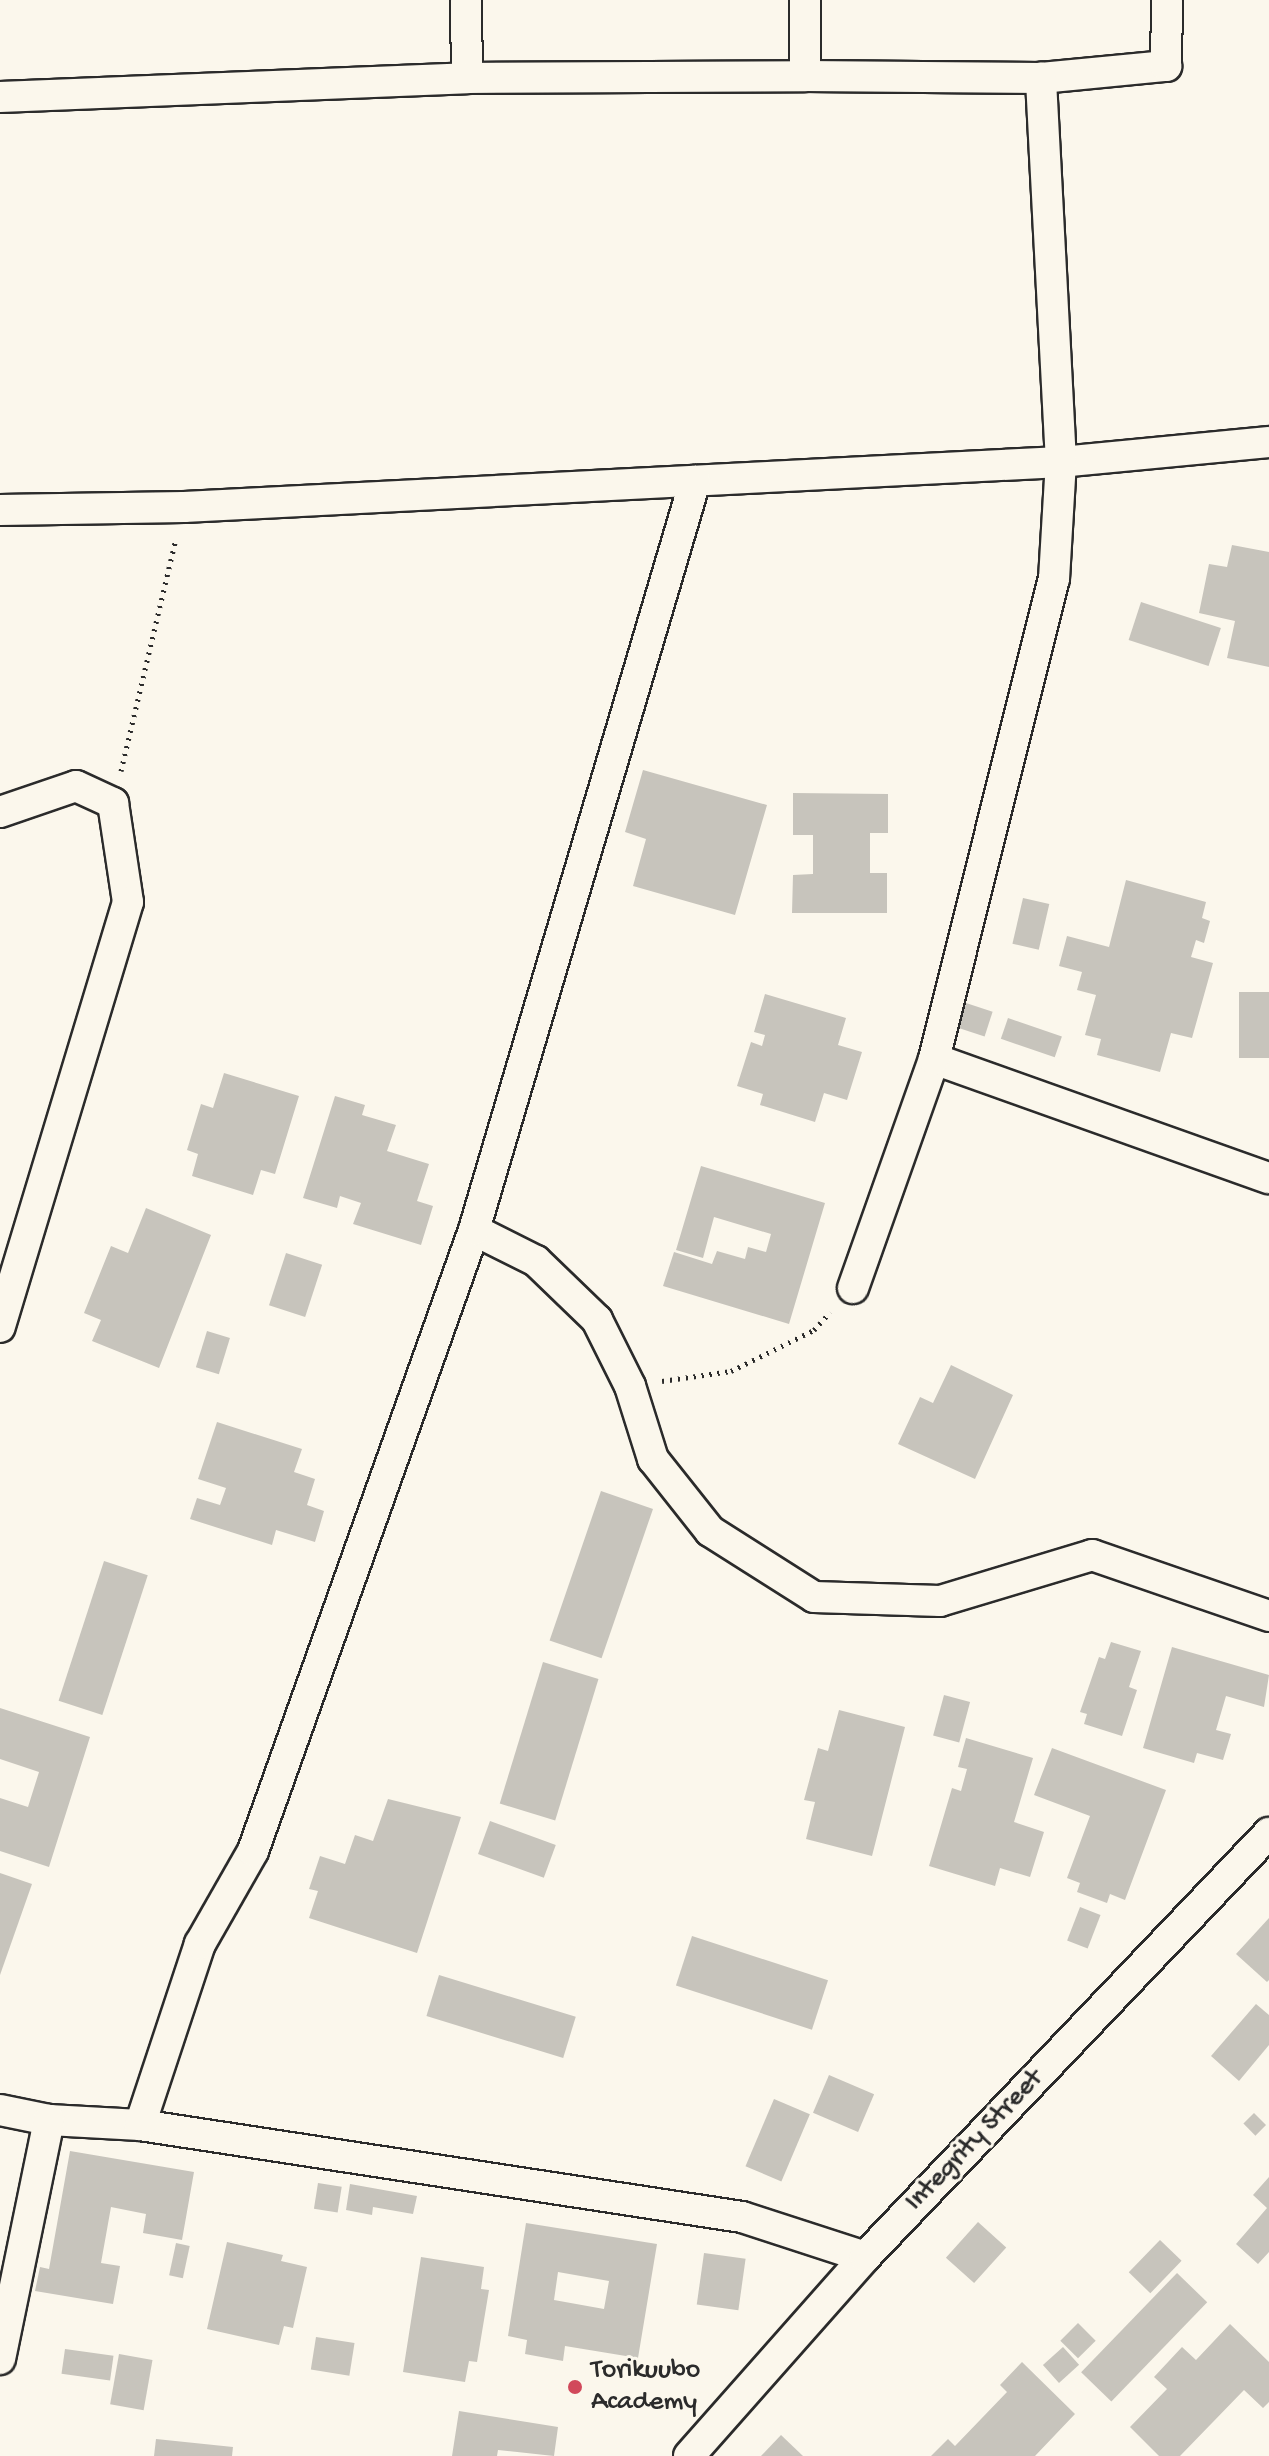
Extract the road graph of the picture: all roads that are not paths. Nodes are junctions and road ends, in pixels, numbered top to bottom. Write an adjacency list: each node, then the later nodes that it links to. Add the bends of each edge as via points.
1 (466, 0): 5 (street)
2 (805, 0): 4 (street)
3 (1167, 0): 6 (street, via 1166,66)
4 (805, 76): 5 (street); 6 (street)
5 (467, 78): 7 (street)
6 (1041, 78): 9 (street)
7 (0, 97)
8 (1269, 442): 9 (street)
9 (1061, 462): 10 (street); 13 (street, via 1054,579)
10 (695, 481): 11 (street, via 184,507); 15 (street)
11 (0, 510)
12 (0, 812): 17 (street, via 76,786 113,803 128,902)
13 (934, 1059): 14 (street); 16 (street)
14 (1269, 1178)
15 (474, 1230): 18 (street, via 536,1261 597,1320 630,1386 653,1459 710,1531 814,1597 940,1601 1092,1555); 22 (street, via 253,1851 200,1944)
16 (853, 1288)
17 (0, 1327)
18 (1269, 1616)
19 (1269, 1833): 23 (street, Integrity Street)
20 (0, 2110): 21 (street)
21 (49, 2120): 22 (street); 24 (street)
22 (140, 2125): 23 (street, via 742,2217)
23 (865, 2257): 25 (street, Integrity Street)
24 (0, 2359)
25 (689, 2456)

